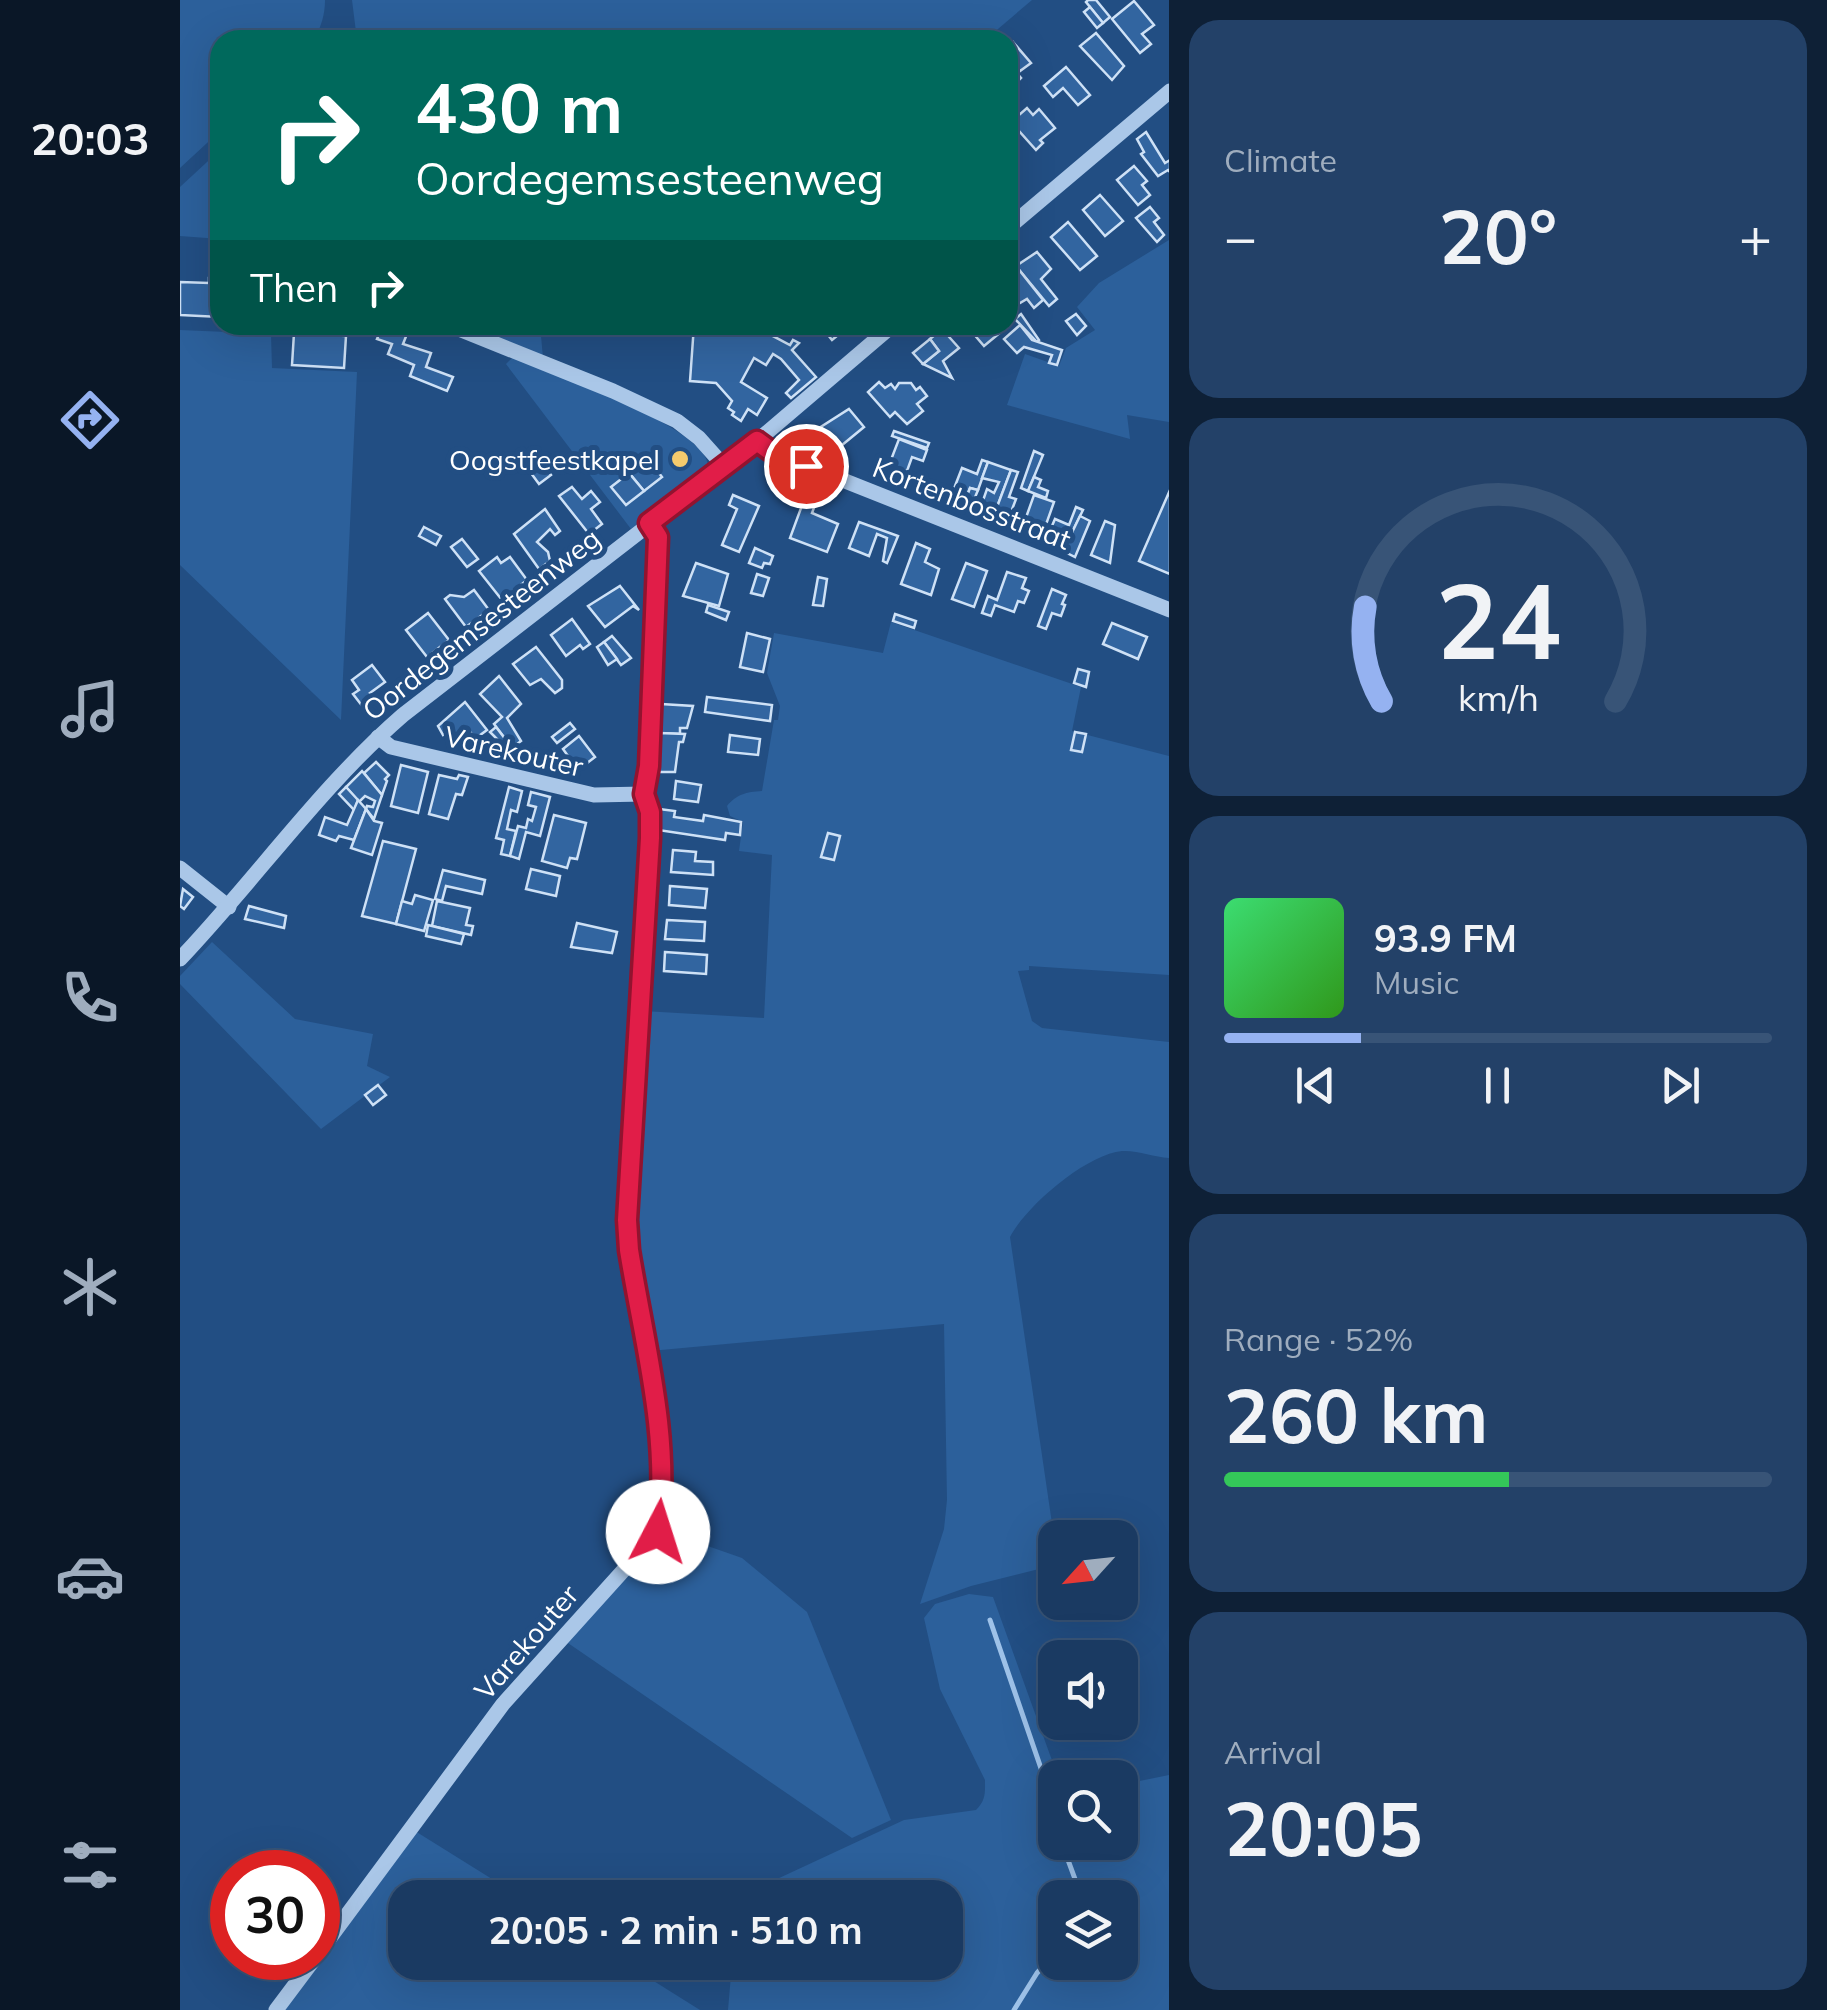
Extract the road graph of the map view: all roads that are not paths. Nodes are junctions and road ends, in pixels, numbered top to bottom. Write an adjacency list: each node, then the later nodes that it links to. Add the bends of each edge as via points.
1 (1169, 92): 2 (street)
2 (1018, 220)
3 (474, 335): 6 (street, via 677,422)
4 (881, 335): 5 (street, Oordegemsesteenweg)
5 (757, 441): 6 (street, Oordegemsesteenweg); 8 (street, Kortenbosstraat)
6 (724, 466): 7 (street, Oordegemsesteenweg)
7 (649, 523): 9 (street, Oordegemsesteenweg); 10 (street, Varekouter, via 658,537)
8 (1169, 610)
9 (378, 736): 10 (street, Varekouter, via 391,747 594,795); 12 (street, Oordegemsesteenweg)
10 (644, 794): 14 (street, Varekouter, via 650,825 627,1220 662,1447 658,1532 502,1704)
11 (180, 868): 12 (street)
12 (229, 907): 13 (street, Oordegemsesteenweg)
13 (180, 959)
14 (340, 1923)
15 (298, 1980): 16 (street, Varekouter)
16 (276, 2010)

